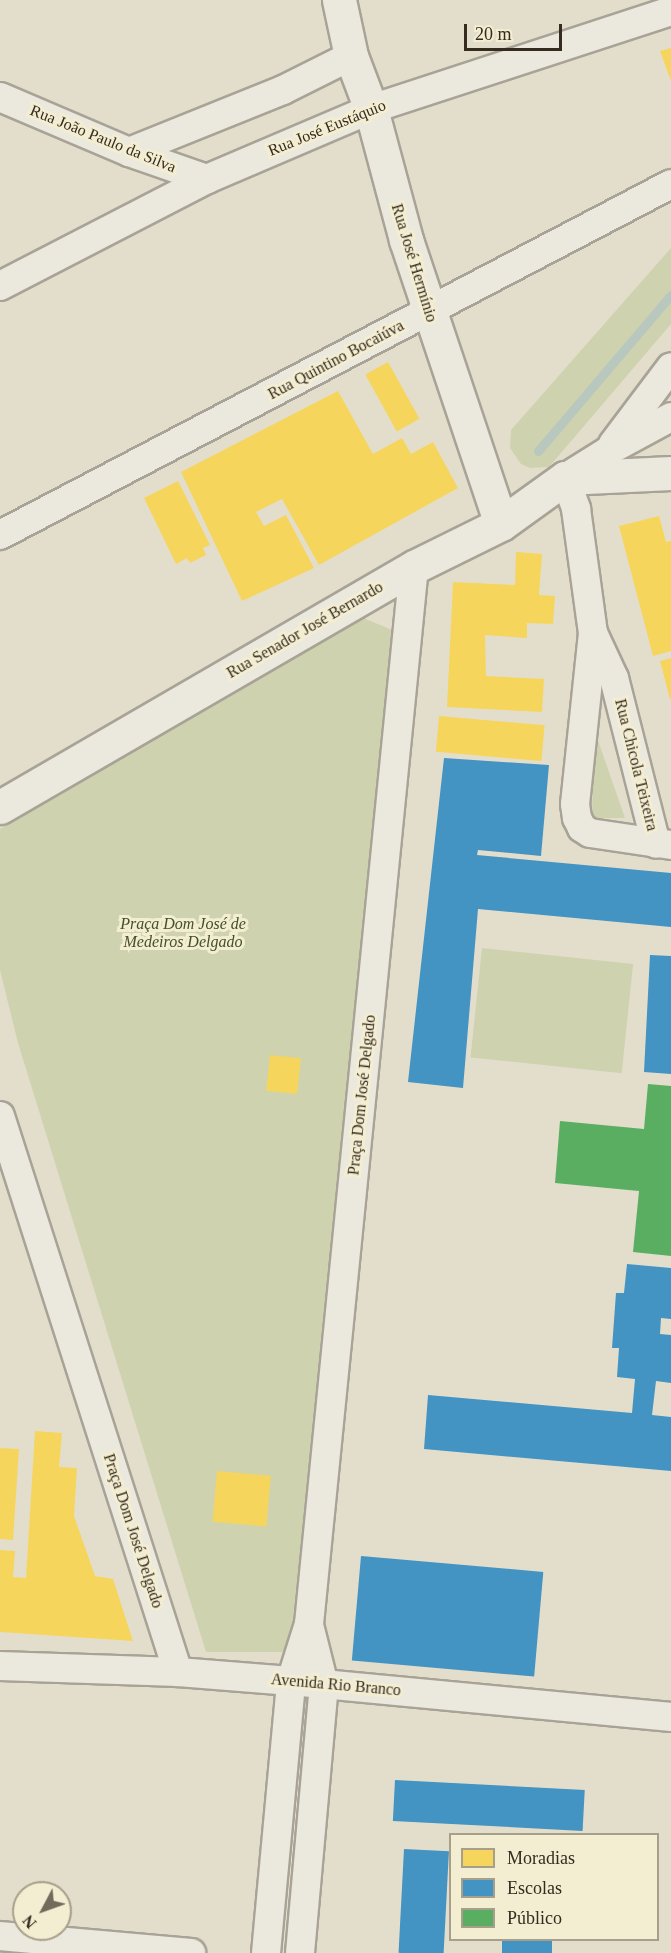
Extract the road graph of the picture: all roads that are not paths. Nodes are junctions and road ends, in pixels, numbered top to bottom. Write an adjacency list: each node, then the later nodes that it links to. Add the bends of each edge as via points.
1 (339, 0): 3 (street, Rua José Hermínio)
2 (671, 11): 5 (street, Rua José Eustáquio)
3 (351, 56): 5 (street, Rua José Hermínio); 6 (street, via 283,90)
4 (0, 97): 6 (street, Rua João Paulo da Silva)
5 (371, 108): 7 (street, Rua José Eustáquio); 10 (street, Rua José Hermínio)
6 (129, 152): 7 (street, Rua João Paulo da Silva)
7 (207, 179): 9 (street, Rua José Eustáquio)
8 (671, 184): 10 (street, Rua Quintino Bocaiúva)
9 (0, 286)
10 (428, 312): 16 (street, Rua José Hermínio); 17 (street, Rua Quintino Bocaiúva)
11 (671, 367): 13 (street)
12 (671, 417): 13 (street, Rua Senador José Bernardo)
13 (608, 451): 15 (street, Rua Senador José Bernardo)
14 (671, 472): 15 (street)
15 (565, 478): 16 (street, Rua Senador José Bernardo); 19 (street, Rua Chicola Teixeira, via 576,509)
16 (501, 524): 18 (street, Rua Senador José Bernardo)
17 (0, 535)
18 (414, 567): 20 (street, Rua Senador José Bernardo); 23 (street, Praça Dom José Delgado)
19 (593, 633): 21 (street, Rua Chicola Teixeira, via 614,678); 21 (street, Rua Chicola Teixeira, via 575,804 578,818 582,828 591,833)
20 (0, 807)
21 (663, 845)
22 (0, 1116): 25 (street, Praça Dom José Delgado)
23 (309, 1624): 26 (street, Praça Dom José Delgado); 27 (street, Praça Dom José Delgado)
24 (0, 1666): 25 (street, Avenida Rio Branco)
25 (178, 1672): 26 (street, Avenida Rio Branco)
26 (291, 1681): 27 (street, Avenida Rio Branco); 29 (street, Praça Dom José Delgado)
27 (324, 1684): 28 (street, Avenida Rio Branco); 30 (street, Praça Dom José Delgado)
28 (671, 1716)
29 (276, 1850): 30 (street); 33 (street, Praça Dom José Delgado)
30 (309, 1855): 34 (street, Praça Dom José Delgado)
31 (0, 1936): 32 (street)
32 (191, 1953)
33 (266, 1953)
34 (300, 1953)

